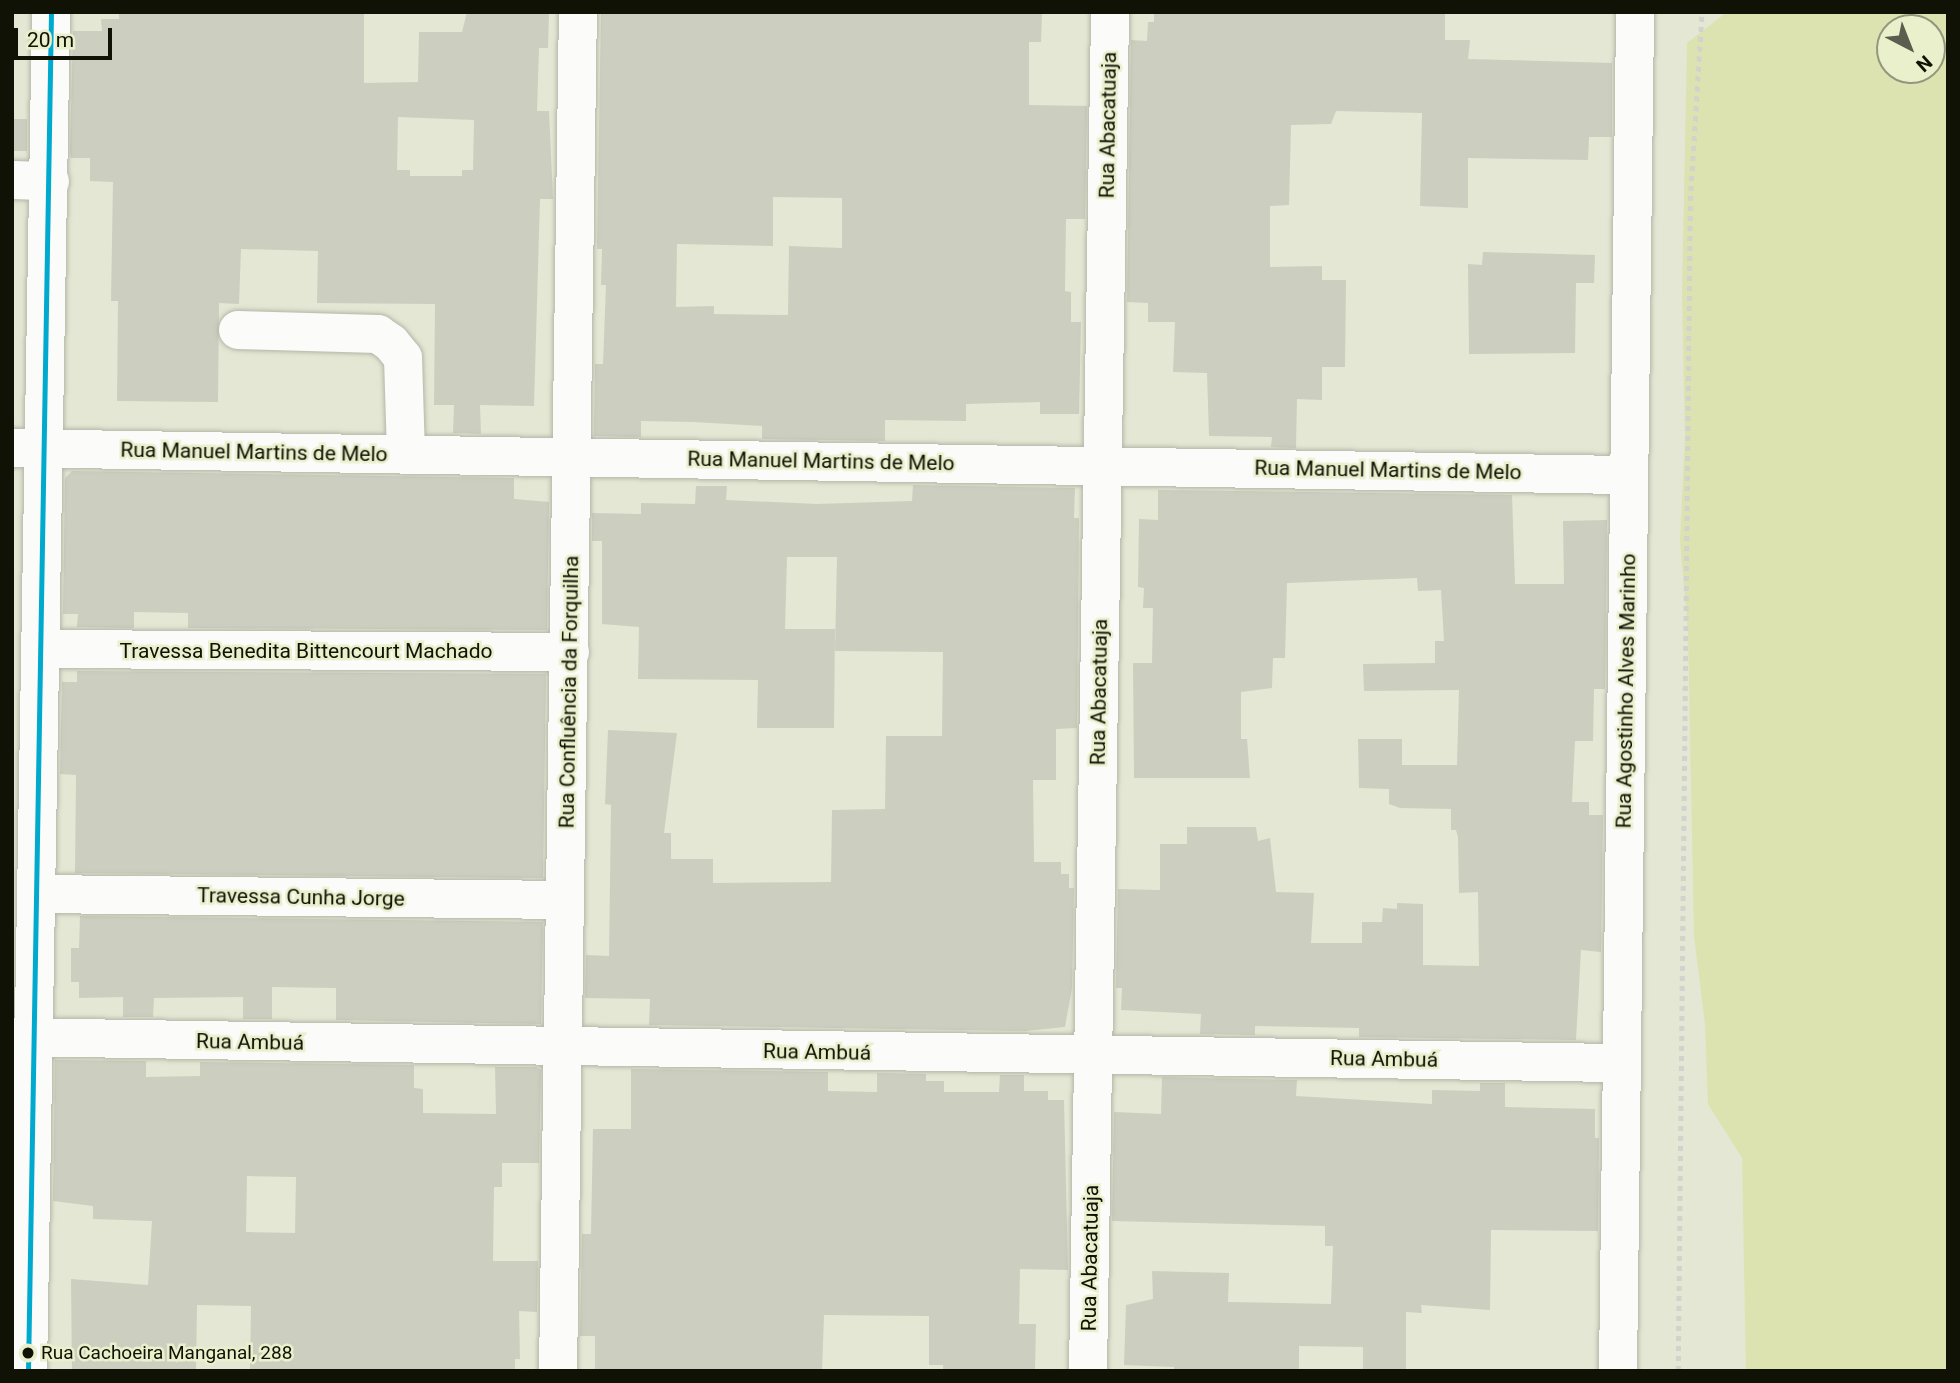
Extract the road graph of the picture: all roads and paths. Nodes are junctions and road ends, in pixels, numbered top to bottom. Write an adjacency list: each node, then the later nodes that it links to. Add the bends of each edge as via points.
1 (51, 12): 7 (street)
2 (578, 12): 11 (street, Rua Confluência da Forquilha)
3 (1110, 12): 12 (street, Rua Abacatuaja)
4 (1635, 12): 13 (street, Rua Agostinho Alves Marinho)
5 (1702, 12): 27 (path, via 1690,201)
6 (12, 180): 7 (street)
7 (50, 181): 9 (street)
8 (238, 331): 10 (street, via 378,334 391,343 403,358)
9 (28, 448): 10 (street, Rua Manuel Martins de Melo); 14 (street)
10 (406, 455): 11 (street, Rua Manuel Martins de Melo)
11 (573, 458): 12 (street, Rua Manuel Martins de Melo); 15 (street, Rua Confluência da Forquilha)
12 (1102, 464): 13 (street, Rua Manuel Martins de Melo); 21 (street, Rua Abacatuaja)
13 (1629, 475): 22 (street, Rua Agostinho Alves Marinho)
14 (41, 649): 15 (street, Travessa Benedita Bittencourt Machado); 16 (street)
15 (570, 652): 17 (street, Rua Confluência da Forquilha)
16 (29, 885): 17 (street, Travessa Cunha Jorge); 18 (street)
17 (564, 900): 20 (street, Rua Confluência da Forquilha)
18 (24, 949): 19 (street)
19 (24, 1025): 20 (street, Rua Ambuá); 23 (street)
20 (562, 1048): 21 (street, Rua Ambuá); 24 (street, Rua Confluência da Forquilha)
21 (1094, 1055): 22 (street, Rua Ambuá); 25 (street, Rua Abacatuaja)
22 (1621, 1063): 26 (street, Rua Agostinho Alves Marinho)
23 (28, 1371)
24 (558, 1371)
25 (1088, 1371)
26 (1618, 1371)
27 (1678, 1371)

